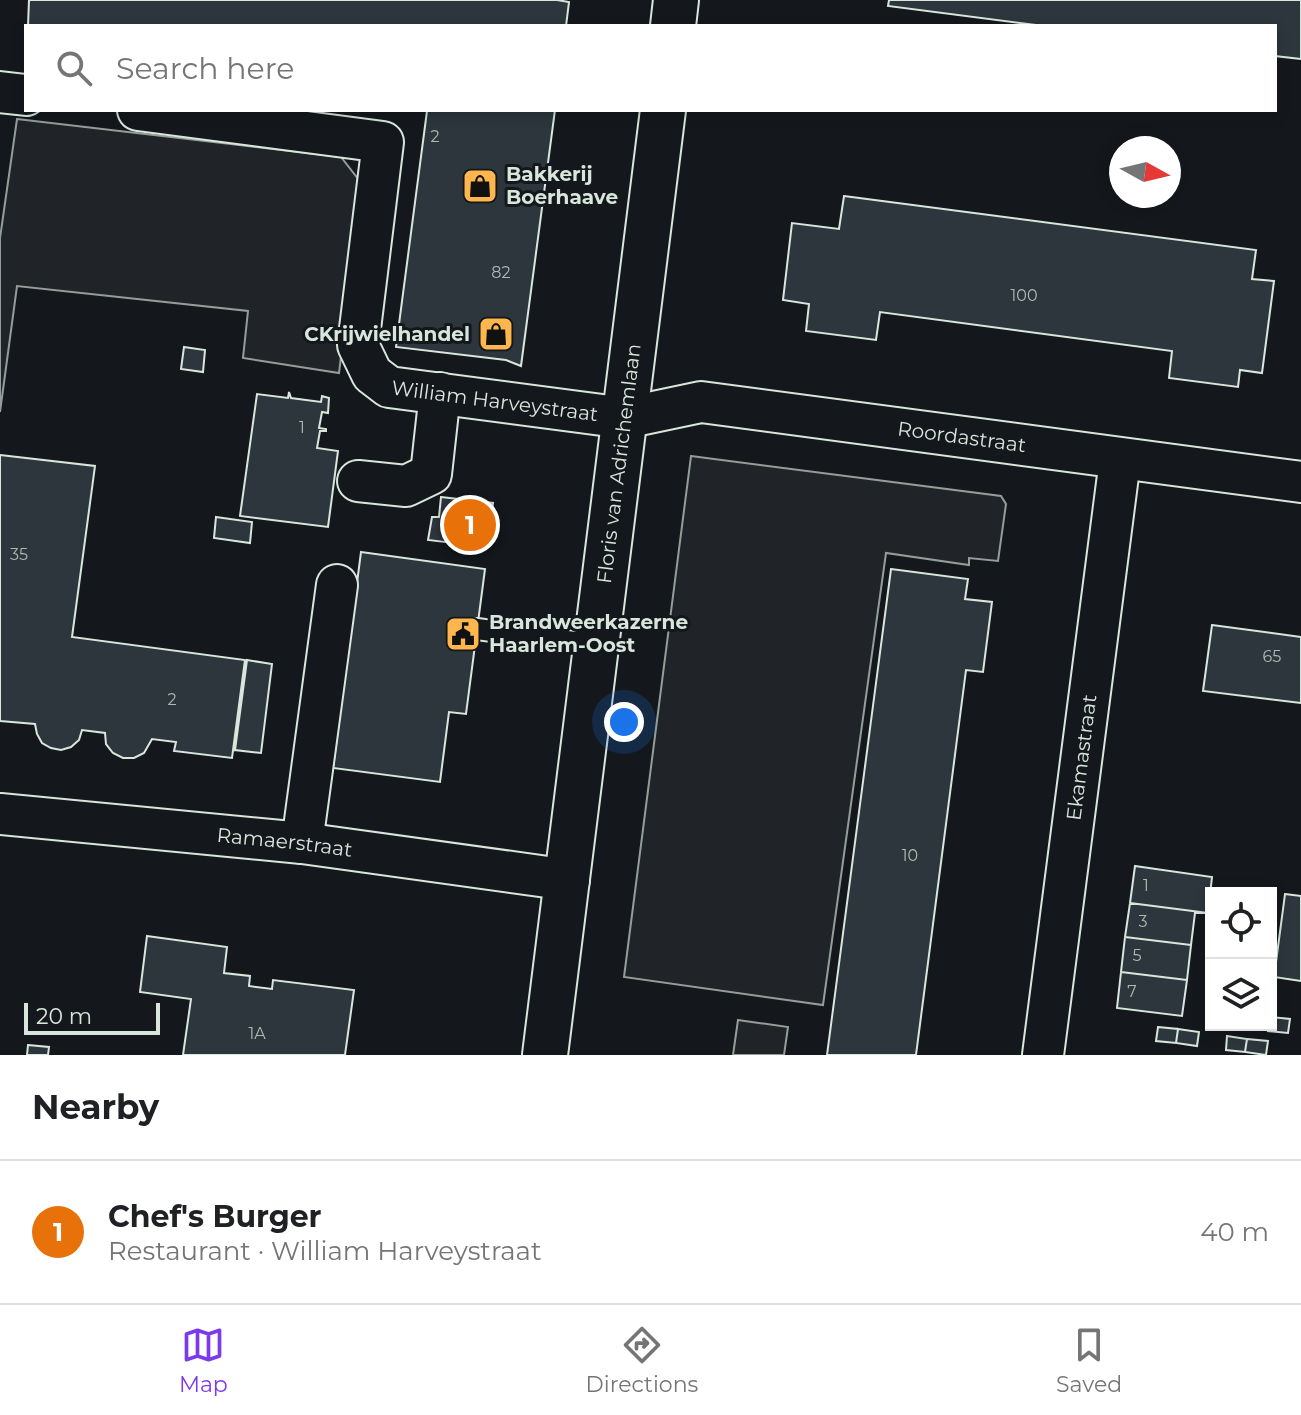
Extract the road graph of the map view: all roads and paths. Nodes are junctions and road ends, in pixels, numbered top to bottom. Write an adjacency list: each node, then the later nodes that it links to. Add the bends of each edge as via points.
1 (676, 0): 2 (street)
2 (673, 24)
3 (0, 92): 4 (street)
4 (24, 95)
5 (153, 112): 7 (street, William Harveystraat, via 383,142 358,345 372,374 389,387)
6 (663, 112): 8 (street, Floris van Adrichemlaan)
7 (440, 393): 8 (street, William Harveystraat); 10 (street, via 431,474 406,486)
8 (625, 418): 9 (street, Roordastraat, via 701,402); 14 (street, Floris van Adrichemlaan)
9 (1120, 460): 11 (street, Roordastraat); 19 (street, Ekamastraat)
10 (358, 481)
11 (1301, 482)
12 (337, 585): 16 (street)
13 (477, 629): 14 (lane)
14 (596, 645): 17 (street, Floris van Adrichemlaan)
15 (0, 814): 16 (street, Ramaerstraat)
16 (302, 843): 17 (street, Ramaerstraat)
17 (569, 880): 18 (street, Floris van Adrichemlaan)
18 (545, 1055)
19 (1043, 1055)

